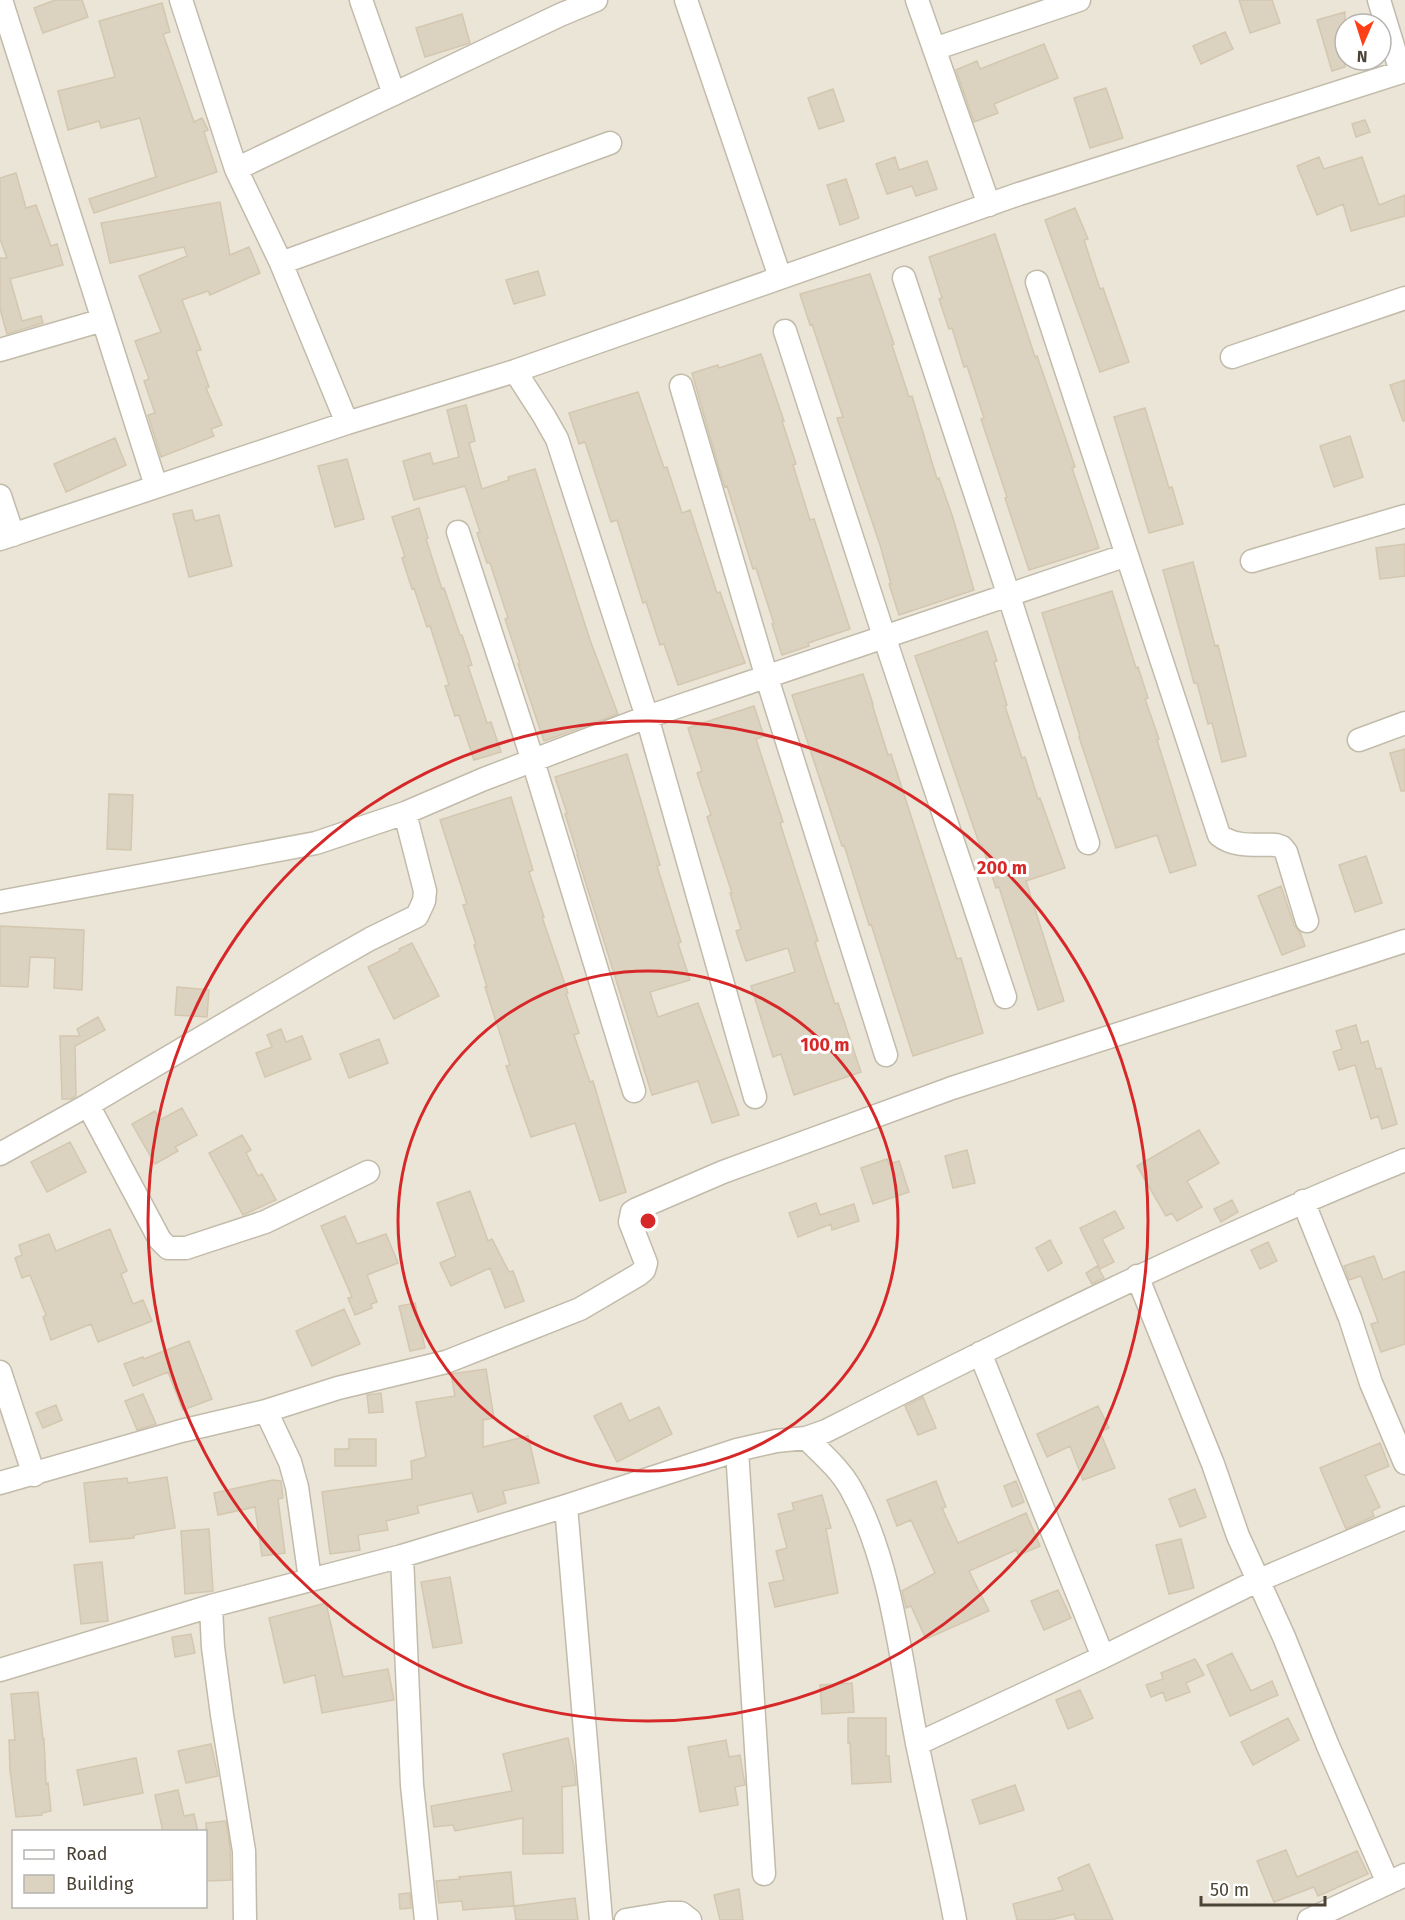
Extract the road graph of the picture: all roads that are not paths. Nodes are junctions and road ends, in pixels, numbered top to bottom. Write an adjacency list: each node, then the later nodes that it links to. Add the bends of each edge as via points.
1 (1, 0): 21 (street)
2 (181, 0): 14 (street)
3 (361, 0): 12 (street)
4 (596, 0): 9 (street)
5 (686, 0): 17 (street)
6 (917, 0): 10 (street)
7 (1079, 0): 10 (street)
8 (1378, 0): 11 (street)
9 (557, 8): 12 (street)
10 (934, 49): 15 (street)
11 (1403, 71): 15 (street)
12 (394, 94): 14 (street)
13 (610, 143): 16 (street)
14 (236, 169): 16 (street)
15 (989, 205): 17 (street)
16 (282, 263): 27 (street)
17 (780, 277): 25 (street)
18 (904, 278): 35 (street)
19 (1037, 282): 33 (street)
20 (1405, 298): 24 (street)
21 (103, 320): 23 (street); 28 (street)
22 (785, 331): 36 (street)
23 (0, 350)
24 (1232, 357)
25 (515, 371): 27 (street); 38 (street, via 556,439)
26 (681, 386): 37 (street)
27 (347, 423): 28 (street)
28 (156, 486): 32 (street)
29 (0, 496): 32 (street)
30 (1405, 516): 34 (street)
31 (458, 532): 41 (street)
32 (6, 537)
33 (1127, 555): 35 (street); 45 (street, via 1219,836 1235,844 1282,847)
34 (1252, 561)
35 (1009, 596): 36 (street); 43 (street)
36 (885, 639): 37 (street); 47 (street)
37 (767, 678): 38 (street); 48 (street)
38 (647, 717): 41 (street); 50 (street)
39 (1405, 723): 40 (street)
40 (1359, 740)
41 (533, 760): 42 (street); 49 (street)
42 (405, 813): 44 (street, via 316,843); 51 (street, via 425,891 417,916 326,963)
43 (1088, 843)
44 (0, 902)
45 (1307, 921)
46 (1405, 941): 59 (street, via 952,1088 723,1172 632,1212 630,1222 646,1263 644,1270 609,1294 446,1362 338,1388)
47 (1005, 997)
48 (886, 1055)
49 (634, 1091)
50 (755, 1097)
51 (88, 1105): 52 (street); 54 (street, via 160,1240 168,1248 186,1248 265,1222)
52 (0, 1154)
53 (1405, 1160): 55 (street)
54 (368, 1172)
55 (1303, 1201): 56 (street); 62 (street)
56 (1137, 1276): 57 (street); 69 (street)
57 (980, 1353): 60 (street); 71 (street)
58 (0, 1372): 63 (street)
59 (267, 1411): 63 (street, via 181,1431); 68 (street, via 297,1487)
60 (806, 1438): 61 (street); 73 (street, via 851,1488 870,1530 890,1601)
61 (737, 1450): 65 (street); 74 (street)
62 (1405, 1463)
63 (34, 1474): 64 (street)
64 (0, 1483)
65 (567, 1506): 67 (street); 78 (street)
66 (1405, 1518): 69 (street)
67 (402, 1556): 68 (street); 77 (street, via 412,1785)
68 (310, 1579): 70 (street)
69 (1257, 1581): 71 (street); 75 (street, via 1284,1636 1328,1746)
70 (211, 1606): 72 (street); 76 (street, via 213,1647 244,1851)
71 (1103, 1657): 73 (street)
72 (0, 1670)
73 (917, 1744): 81 (street)
74 (764, 1874)
75 (1397, 1879): 82 (street)
76 (245, 1920)
77 (426, 1920)
78 (601, 1920)
79 (626, 1920): 80 (street, via 681,1913)
80 (690, 1920)
81 (956, 1920)
82 (1309, 1920)

